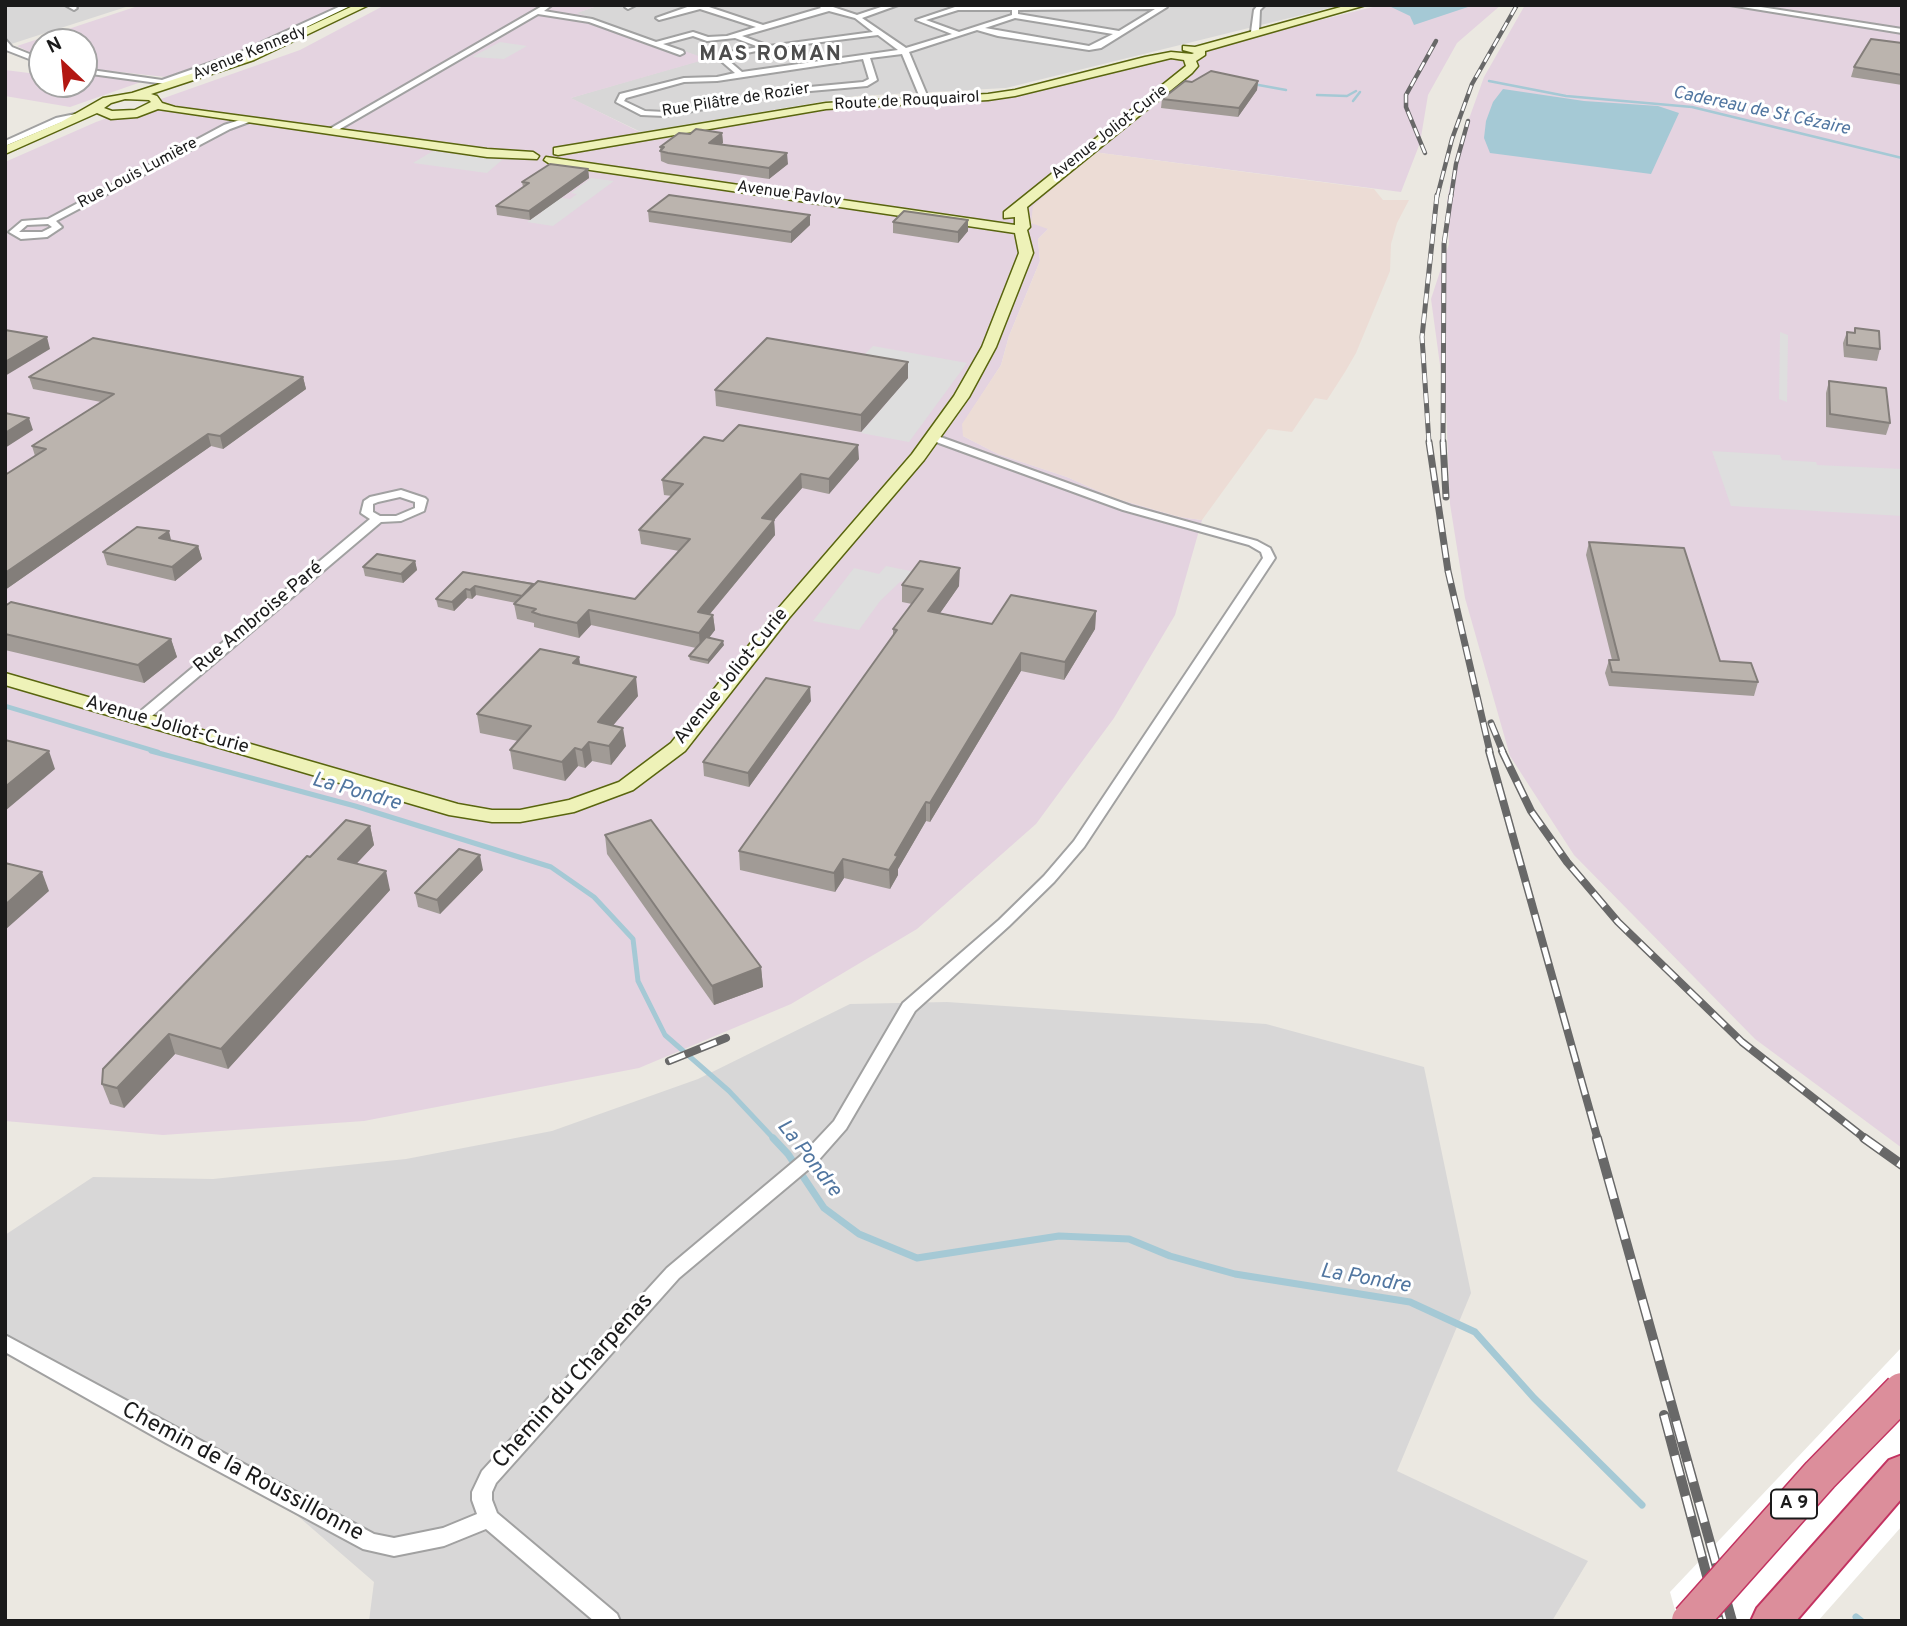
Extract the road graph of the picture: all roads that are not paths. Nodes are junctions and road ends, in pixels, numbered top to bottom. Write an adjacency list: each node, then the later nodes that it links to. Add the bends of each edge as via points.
1 (349, 5): 35 (street, via 239,56)
2 (364, 5): 35 (street, Avenue Kennedy, via 250,58)
3 (373, 5): 38 (street, Avenue Kennedy)
4 (549, 5): 13 (street)
5 (801, 5): 12 (street)
6 (895, 5): 15 (street)
7 (1262, 5): 20 (street, via 1257,10)
8 (1361, 5): 20 (street)
9 (1733, 5): 19 (street)
10 (698, 6): 16 (street); 17 (street)
11 (1165, 6): 14 (street); 22 (street)
12 (820, 8): 15 (street); 17 (street)
13 (537, 12): 26 (street, via 590,20); 42 (street)
14 (1015, 12): 18 (street, Rue Pilâtre de Rozier); 22 (street); 23 (street, via 958,8 919,20)
15 (857, 17): 21 (street)
16 (659, 18)
17 (764, 28): 24 (street)
18 (977, 28): 22 (street, via 1080,48 1098,47); 23 (street, Rue Pilâtre de Rozier)
19 (1902, 31)
20 (1255, 32): 30 (street)
21 (880, 33): 27 (street); 28 (street)
22 (1121, 33)
23 (959, 34): 28 (street, Rue Pilâtre de Rozier)
24 (736, 36): 26 (street, via 707,39 693,34); 27 (street)
25 (5, 41): 31 (street, via 9,48)
26 (656, 44): 29 (street)
27 (768, 48): 34 (street, via 726,55 724,60)
28 (905, 51): 32 (street, Rue Pilâtre de Rozier); 37 (street)
29 (680, 53)
30 (1192, 54): 37 (street, Route de Rouquairol, via 988,97); 48 (street, Avenue Joliot-Curie, via 1188,71 1007,217)
31 (28, 56)
32 (866, 56): 34 (street, Rue Pilâtre de Rozier); 34 (street, Rue Pilâtre de Rozier, via 873,80 864,84 799,90 664,114 644,113 620,102 623,96 684,80)
33 (98, 73): 35 (street)
34 (741, 75)
35 (163, 84): 36 (street, Avenue Kennedy)
36 (134, 96): 38 (street); 39 (street, Avenue Kennedy, via 107,100)
37 (924, 98): 46 (street, Route de Rouquairol, via 758,117 575,149)
38 (151, 105): 40 (street); 41 (street)
39 (91, 111): 40 (street); 43 (street); 44 (street)
40 (111, 115): 45 (street)
41 (228, 122): 42 (street, via 246,120); 47 (street, Rue Louis Lumière)
42 (330, 131): 46 (street, Avenue Pavlov, via 497,154 534,154 538,160)
43 (5, 144)
44 (5, 150)
45 (5, 158)
46 (559, 158): 48 (street, Avenue Pavlov)
47 (50, 221)
48 (1016, 225): 49 (street, Avenue Joliot-Curie, via 1026,253 989,347)
49 (932, 437): 52 (street, Avenue Joliot-Curie, via 678,747 641,777 595,799 520,816 456,810); 56 (street, Chemin du Charpenas, via 1134,511 1253,543 1266,550 1269,558 1079,844 1031,897 909,1007 854,1104 810,1158 673,1273 495,1467 482,1492)
50 (379, 519): 52 (street, Rue Ambroise Paré)
51 (5, 679): 52 (street, Avenue Joliot-Curie)
52 (141, 718)
53 (5, 1343): 56 (street, Chemin de la Roussillonne, via 370,1542 394,1547 444,1537)
54 (1902, 1391): 58 (highway, A 9, bridge)
55 (1902, 1471): 59 (highway)
56 (489, 1518): 57 (street)
57 (610, 1621)
58 (1690, 1621)
59 (1771, 1621)

